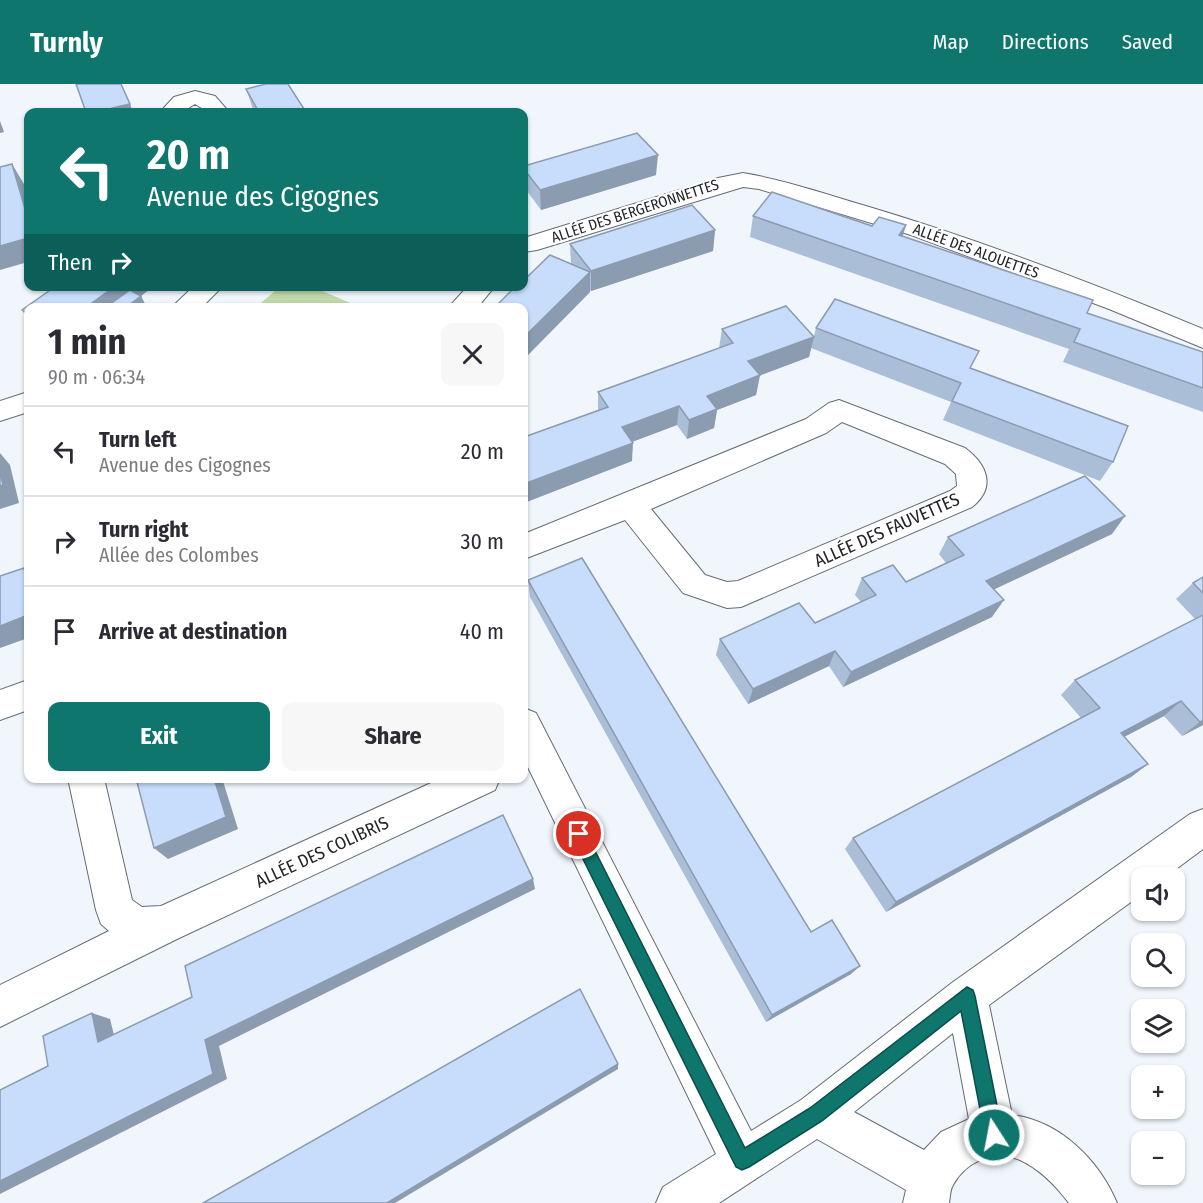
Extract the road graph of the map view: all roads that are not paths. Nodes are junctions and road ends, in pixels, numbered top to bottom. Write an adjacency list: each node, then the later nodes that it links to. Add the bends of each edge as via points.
1 (175, 108): 2 (street, via 181,101 199,97)
2 (216, 108)
3 (743, 180): 4 (street, ALLÉE DES BERGERONNETTES); 9 (street, ALLÉE DES ALOUETTES, via 920,230)
4 (528, 246)
5 (206, 291): 7 (street)
6 (478, 291): 8 (street)
7 (190, 303)
8 (466, 303)
9 (1203, 339)
10 (24, 403): 11 (street)
11 (0, 411)
12 (630, 505): 12 (street, ALLÉE DES FAUVETTES, via 694,584 727,595 741,594 961,499 971,491 974,478 968,465 955,456 839,410 816,426); 13 (street, ALLÉE DES FAUVETTES)
13 (528, 545)
14 (24, 696): 15 (street)
15 (0, 705)
16 (528, 745): 25 (street)
17 (87, 783): 20 (street, ALLÉE DES COLIBRIS, via 115,910 127,923 142,928)
18 (471, 783): 20 (street, ALLÉE DES COLIBRIS)
19 (1203, 827): 21 (street)
20 (163, 925): 22 (street, ALLÉE DES COLIBRIS)
21 (967, 996): 23 (street); 24 (street)
22 (0, 1007)
23 (816, 1115): 25 (street); 26 (street)
24 (994, 1135): 26 (street, via 968,1140 947,1156); 28 (street, via 1019,1137 1045,1149 1070,1168)
25 (742, 1161): 27 (street)
26 (929, 1191)
27 (679, 1203)
28 (1094, 1203)

